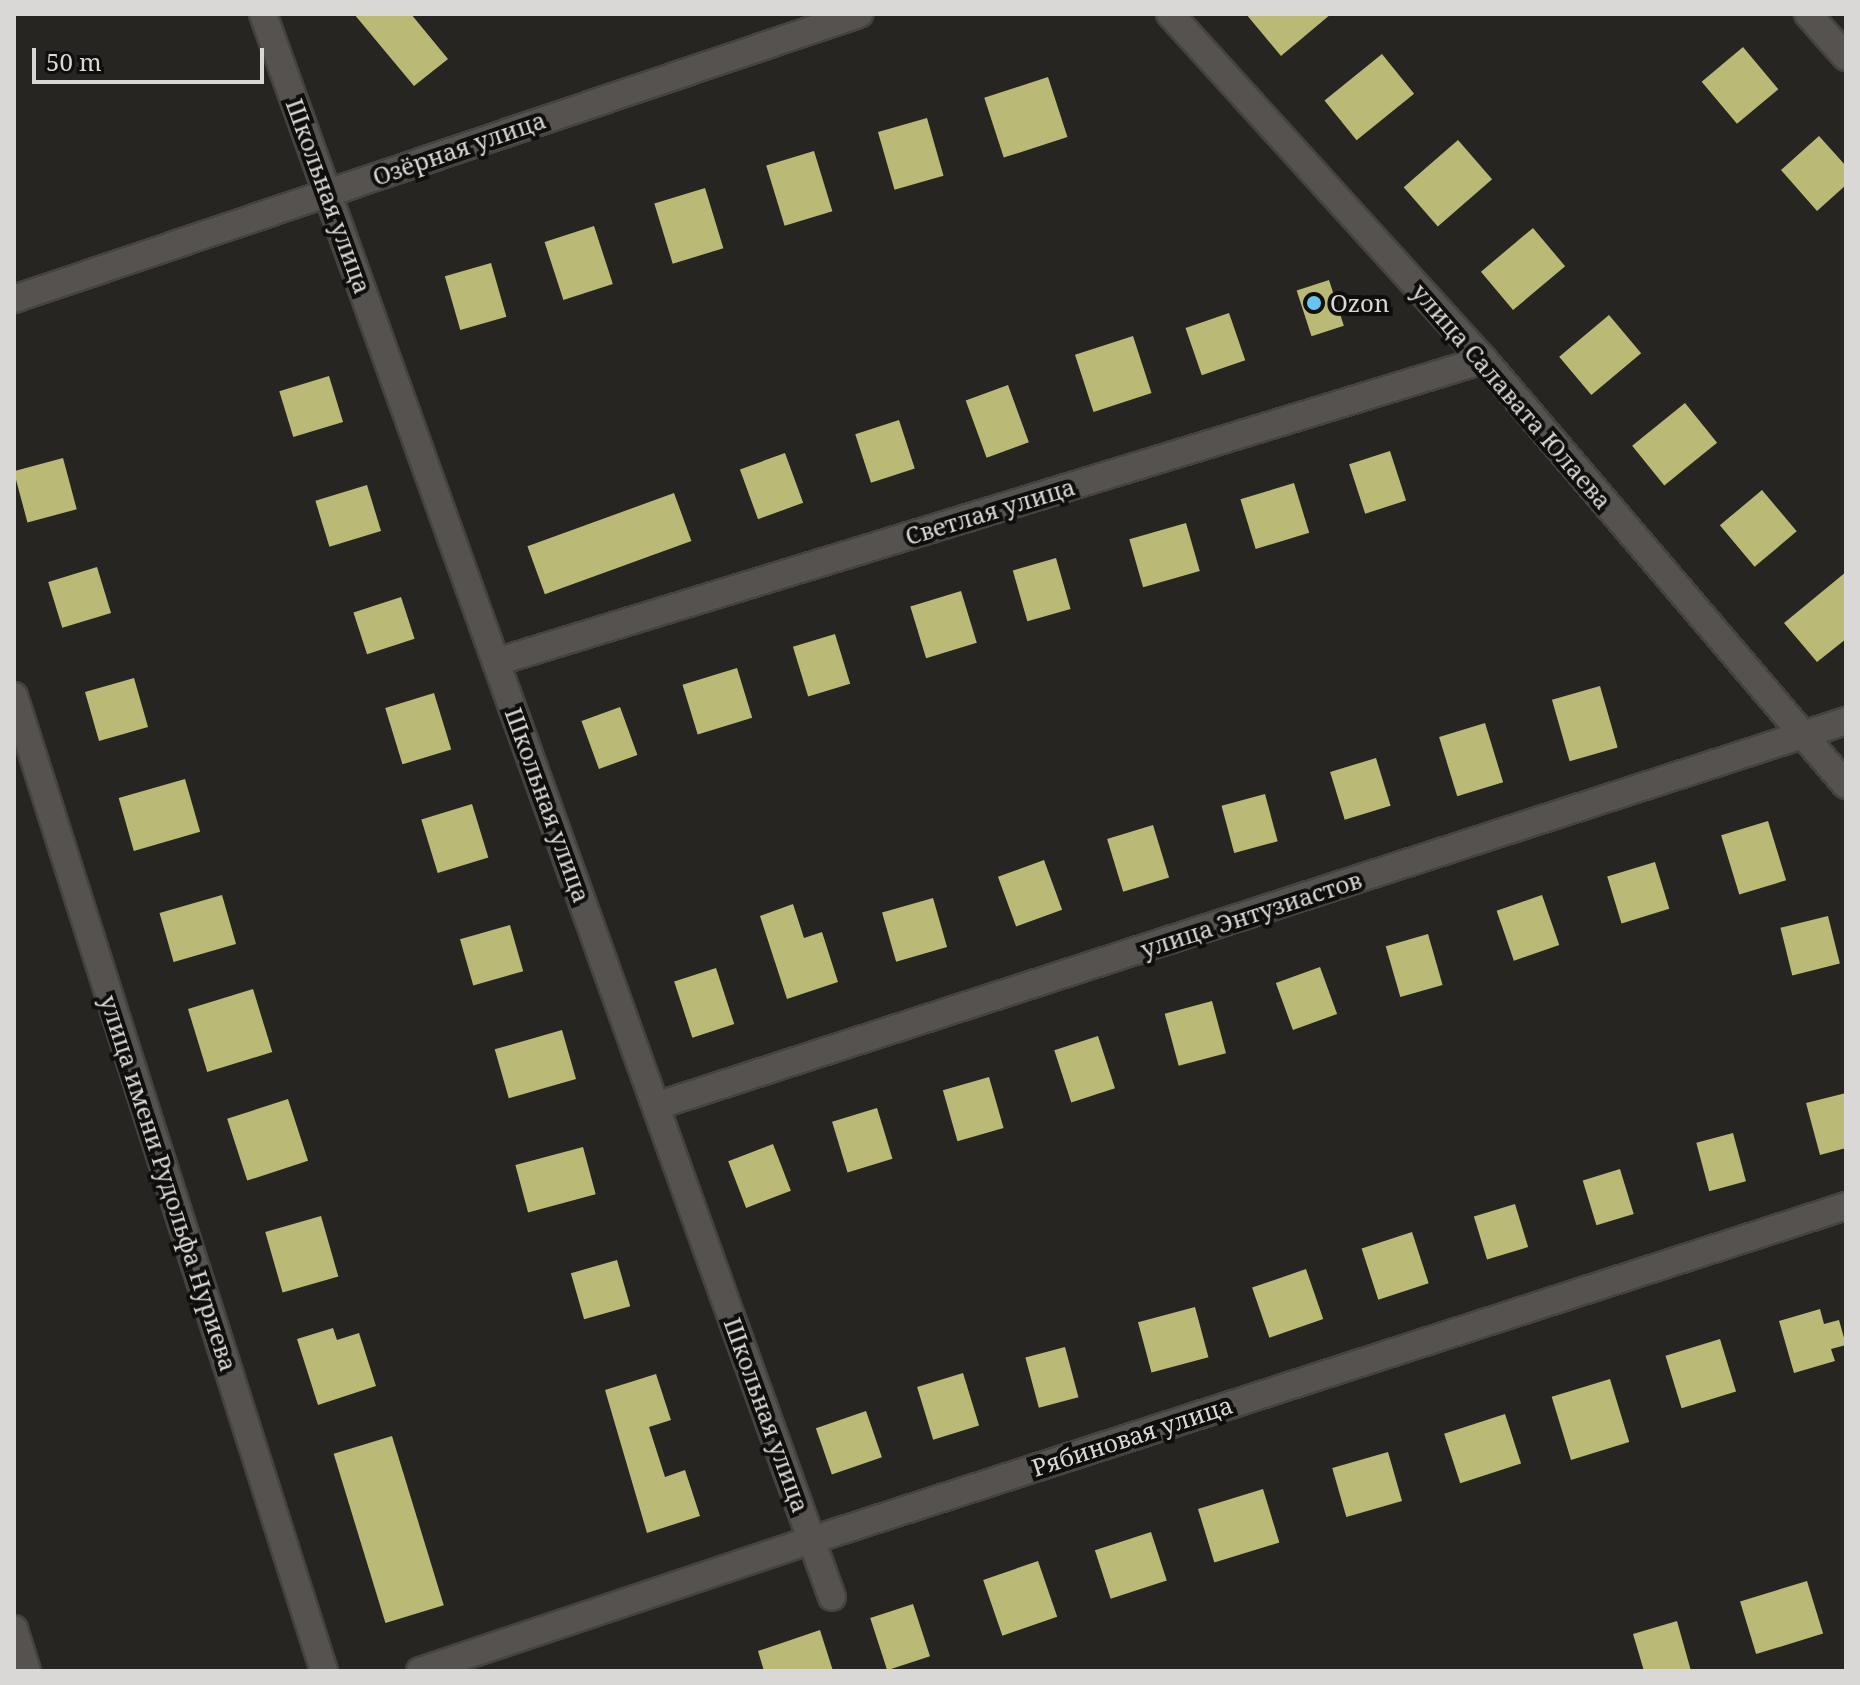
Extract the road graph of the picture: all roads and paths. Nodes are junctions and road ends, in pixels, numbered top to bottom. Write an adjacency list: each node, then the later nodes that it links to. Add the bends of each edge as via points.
1 (263, 14): 6 (street, Школьная улица)
2 (859, 14): 6 (street, Озёрная улица)
3 (1170, 14): 8 (street, улица Салавата Юлаева)
4 (1808, 14): 5 (street)
5 (1846, 57)
6 (328, 193): 7 (street, Озёрная улица); 9 (street, Школьная улица)
7 (14, 299)
8 (1484, 360): 9 (street, Светлая улица); 12 (street, улица Салавата Юлаева)
9 (496, 662): 14 (street, Школьная улица)
10 (14, 696): 20 (street, улица имени Рудольфа Нуриева)
11 (1846, 721): 12 (street, улица Энтузиастов)
12 (1803, 735): 13 (street, улица Салавата Юлаева); 14 (street, улица Энтузиастов)
13 (1846, 785)
14 (656, 1106): 16 (street, Школьная улица)
15 (1846, 1206): 16 (street, Рябиновая улица)
16 (812, 1540): 17 (street, Школьная улица); 21 (street, Рябиновая улица)
17 (832, 1597)
18 (14, 1629): 19 (street)
19 (27, 1671)
20 (324, 1671)
21 (420, 1671)

